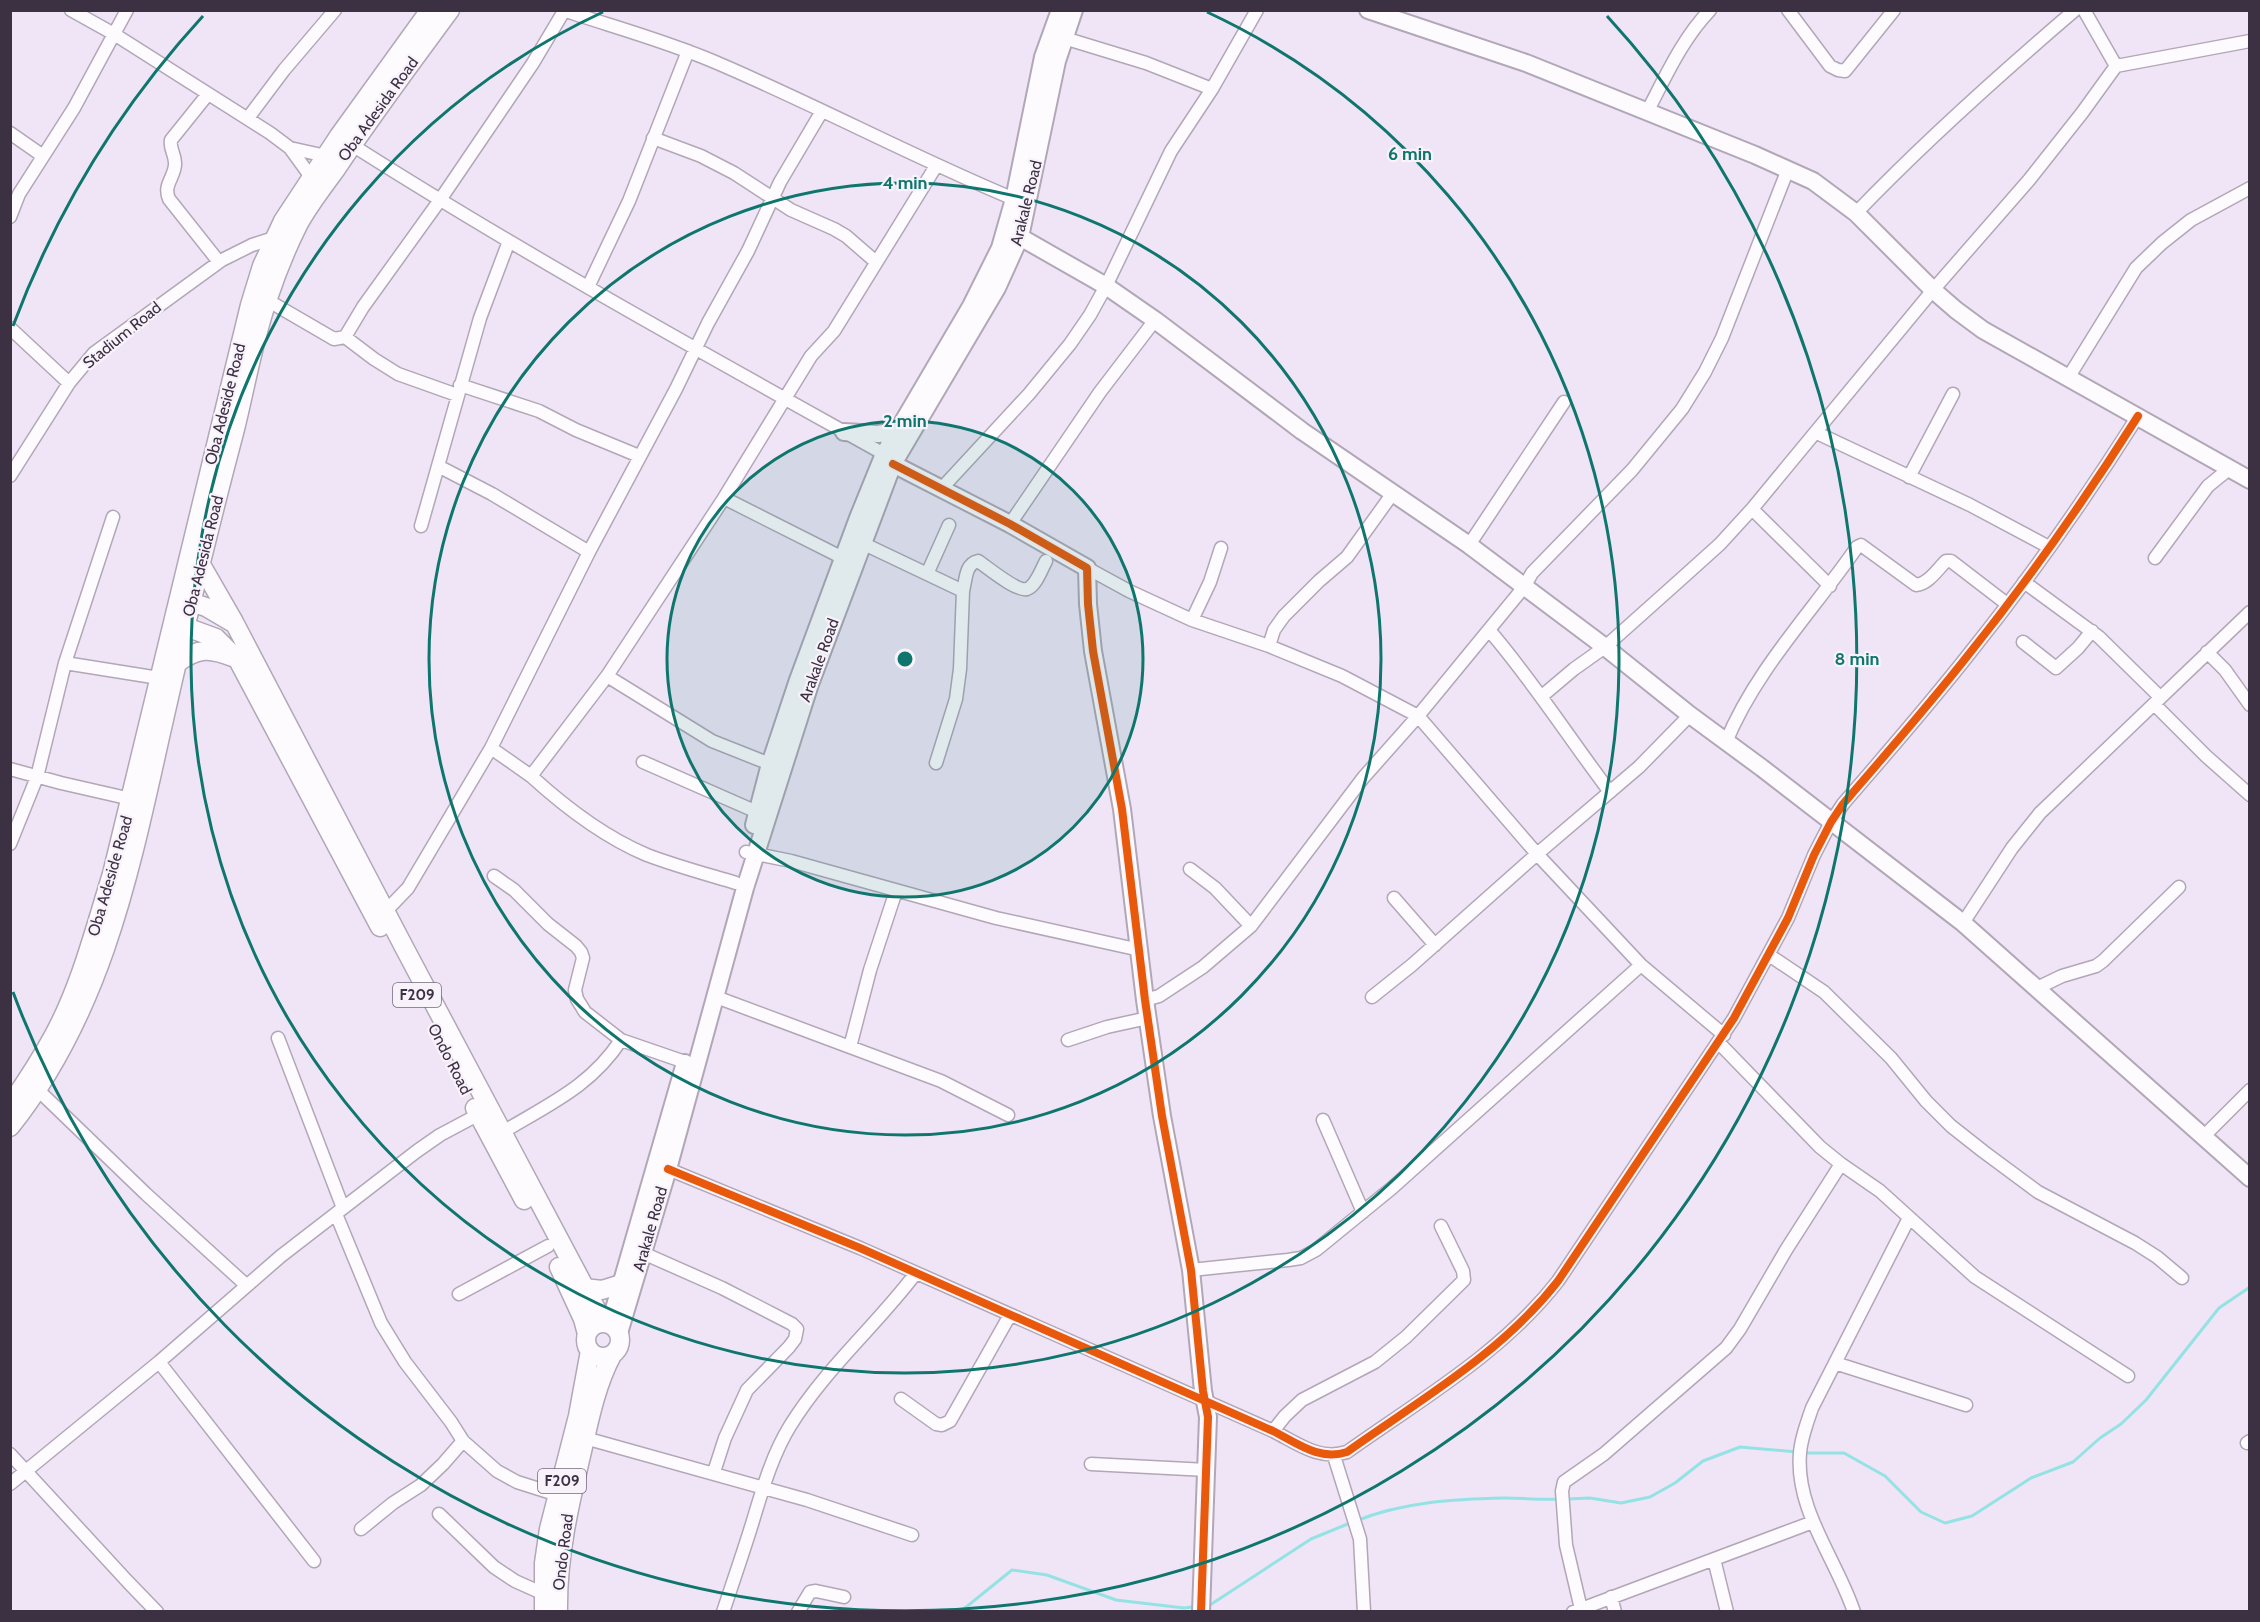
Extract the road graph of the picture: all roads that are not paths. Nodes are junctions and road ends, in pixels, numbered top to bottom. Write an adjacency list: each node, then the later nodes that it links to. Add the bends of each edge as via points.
1 (71, 10): 16 (street)
2 (127, 10): 16 (street)
3 (335, 10): 26 (street)
4 (430, 10): 32 (main road, Oba Adeside Road)
5 (450, 10): 29 (main road, Oba Adesida Road)
6 (1060, 10): 25 (main road, Arakale Road, via 1043,57)
7 (1074, 10): 17 (main road, Arakale Road)
8 (1257, 10): 21 (street)
9 (1368, 10): 24 (main road, via 1526,63)
10 (1710, 10): 24 (street, via 1672,64)
11 (1788, 10): 12 (street, via 1830,66 1845,71)
12 (1894, 10)
13 (2075, 10): 40 (street, via 1983,88)
14 (2084, 10): 20 (street)
15 (564, 11): 19 (street); 39 (street)
16 (114, 34): 22 (street); 31 (street)
17 (1064, 38): 21 (street, via 1146,63); 25 (main road, Arakale Road)
18 (2250, 40): 20 (street)
19 (688, 51): 23 (street); 28 (street)
20 (2116, 66): 49 (street, via 2029,180)
21 (1212, 89): 47 (street, via 1172,151)
22 (208, 94): 26 (street); 45 (street, via 171,140 175,164 167,195)
23 (822, 111): 33 (street); 37 (street)
24 (1647, 112): 34 (main road)
25 (1038, 117): 38 (main road, Arakale Road); 42 (main road, Arakale Road)
26 (248, 118): 30 (street)
27 (10, 133): 31 (street)
28 (653, 138): 37 (street, via 701,156); 48 (street, via 629,201)
29 (352, 145): 39 (street); 50 (main road, Oba Adesida Road, via 300,222)
30 (290, 148): 32 (street); 35 (street)
31 (43, 156): 41 (street)
32 (326, 156): 35 (main road, Oba Adeside Road)
33 (936, 166): 38 (street); 46 (street)
34 (1788, 169): 40 (main road, via 1813,181); 95 (street, via 1722,338 1682,409 1632,470 1532,573)
35 (311, 177): 43 (main road, Oba Adeside Road)
36 (2250, 188): 56 (street, via 2191,220 2136,268)
37 (772, 199): 46 (street, via 846,236); 55 (street)
38 (1014, 199): 54 (main road, Arakale Road, via 1000,248)
39 (440, 200): 44 (street); 53 (street)
40 (1856, 213): 49 (main road)
41 (10, 217)
42 (1020, 237): 47 (main road); 54 (main road, Arakale Road, via 997,288)
43 (274, 238): 45 (street, Stadium Road); 62 (main road, Oba Adeside Road, via 250,305)
44 (509, 241): 48 (street); 58 (street, via 491,285)
45 (219, 262): 57 (street, Stadium Road, via 94,353)
46 (876, 262): 60 (street)
47 (1107, 286): 51 (main road); 74 (street, via 1064,352)
48 (588, 287): 55 (street)
49 (1934, 290): 56 (main road, via 1983,330); 66 (street)
50 (267, 300): 53 (street, via 334,339); 62 (main road, Oba Adesida Road)
51 (1155, 320): 75 (main road, via 1302,431); 79 (street, via 1100,392)
52 (10, 328): 57 (street)
53 (345, 337): 58 (street, via 398,374)
54 (957, 342): 65 (main road, Arakale Road); 68 (main road, Arakale Road)
55 (696, 348): 60 (street); 67 (street)
56 (2068, 378): 63 (main road)
57 (69, 383): 71 (street, Stadium Road)
58 (459, 390): 67 (street, via 539,411); 69 (street)
59 (1953, 394): 72 (street)
60 (785, 400): 64 (street); 76 (street)
61 (1564, 402): 83 (street)
62 (233, 406): 90 (main road, Oba Adesida Road); 97 (main road, Oba Adeside Road)
63 (2138, 416): 70 (main road); 84 (street)
64 (844, 432): 65 (main road); 68 (street)
65 (896, 432): 68 (main road, Arakale Road)
66 (1817, 433): 72 (street); 77 (street)
67 (639, 456): 86 (street)
68 (889, 459): 74 (main road); 82 (main road, Arakale Road); 87 (main road, Arakale Road)
69 (438, 466): 81 (street); 86 (street)
70 (2229, 470): 73 (main road); 88 (street, via 2208,486)
71 (10, 476)
72 (1909, 477): 84 (street)
73 (2248, 480)
74 (942, 488): 79 (main road)
75 (1393, 493): 83 (main road); 106 (street, via 1347,557 1284,616)
76 (724, 498): 87 (street); 112 (street)
77 (1752, 509): 94 (street); 107 (street, via 1720,544)
78 (114, 517): 110 (street)
79 (1010, 524): 91 (main road)
80 (949, 525): 92 (street)
81 (421, 526)
82 (862, 543): 92 (street); 114 (main road, Arakale Road)
83 (1469, 545): 95 (main road)
84 (2049, 547): 93 (street)
85 (1221, 548): 100 (street)
86 (589, 552): 121 (street)
87 (843, 558): 114 (main road, Arakale Road)
88 (2155, 558)
89 (1046, 561): 96 (street, via 1027,589 1019,589 978,561 972,562)
90 (200, 563): 97 (main road, Oba Adesida Road); 102 (main road)
91 (1088, 568): 100 (street); 146 (main road, via 1093,651 1122,809)
92 (927, 574): 96 (street)
93 (2024, 582): 98 (street); 104 (street)
94 (1830, 586): 98 (street, via 1861,545 1916,585 1951,561); 120 (street, via 1752,689)
95 (1524, 587): 103 (street); 107 (main road)
96 (963, 591): 123 (street, via 956,699)
97 (186, 600): 101 (main road, Oba Adesida Road); 102 (main road)
98 (2007, 604): 132 (street)
99 (2248, 616): 108 (street)
100 (1192, 620): 106 (street)
101 (180, 624): 109 (main road, F209, via 216,638); 111 (main road, Oba Adesida Road); 113 (main road, Oba Adeside Road)
102 (235, 624): 142 (main road, Ondo Road / F209)
103 (1489, 630): 115 (street); 119 (street)
104 (2092, 631): 105 (street, via 2056,668); 116 (street, via 2124,660)
105 (2023, 642)
106 (1269, 646): 119 (street, via 1342,676)
107 (1605, 647): 115 (street); 118 (main road)
108 (2207, 652): 116 (street); 117 (street)
109 (238, 660): 111 (main road, via 206,650 188,655); 142 (main road, Ondo Road / F209)
110 (65, 663): 113 (street); 127 (street)
111 (176, 664): 160 (main road, Oba Adesida Road, via 146,799 104,953 66,1044)
112 (607, 676): 124 (street, via 712,741); 126 (street)
113 (159, 678): 130 (main road, Oba Adeside Road)
114 (804, 682): 124 (main road, Arakale Road); 134 (main road, Arakale Road)
115 (1542, 696): 128 (street)
116 (2157, 700): 129 (street, via 2206,756); 143 (street, via 2040,813)
117 (2250, 705)
118 (1690, 715): 120 (main road); 128 (street)
119 (1418, 716): 135 (street); 144 (street, via 1363,778)
120 (1726, 742): 132 (main road)
121 (491, 748): 126 (street); 142 (street, via 408,888)
122 (644, 762): 131 (street)
123 (936, 763)
124 (770, 764): 131 (main road, Arakale Road)
125 (10, 769): 127 (street)
126 (531, 776): 138 (street, via 590,823 637,850)
127 (37, 777): 130 (street); 133 (street)
128 (1610, 792): 135 (street)
129 (2250, 795)
130 (131, 799): 162 (main road, Oba Adeside Road, via 86,958 69,1003 55,1034)
131 (757, 812): 134 (main road, Arakale Road)
132 (1831, 822): 143 (main road); 147 (street)
133 (10, 844)
134 (751, 853): 138 (main road, Arakale Road); 140 (street); 150 (main road, Arakale Road)
135 (1537, 854): 145 (street); 148 (street)
136 (1190, 869): 144 (street, via 1215,888)
137 (494, 876): 156 (street, via 581,952 577,999 585,1012)
138 (736, 883): 159 (main road, Arakale Road)
139 (2179, 887): 149 (street, via 2096,966)
140 (896, 891): 146 (street); 158 (street)
141 (1394, 898): 145 (street)
142 (381, 916): 163 (main road, Ondo Road / F209)
143 (1963, 922): 149 (main road)
144 (1251, 926): 152 (street, via 1203,967 1160,996)
145 (1435, 945): 151 (street)
146 (1140, 950): 152 (main road)
147 (1769, 955): 155 (street); 180 (street, via 1824,992 1891,1058 1926,1101 1984,1152 2037,1192 2142,1248)
148 (1641, 965): 155 (street); 173 (street)
149 (2037, 988): 168 (main road)
150 (716, 997): 158 (street); 170 (main road, Arakale Road)
151 (1371, 997)
152 (1145, 1000): 153 (main road)
153 (1148, 1018): 157 (street); 178 (main road)
154 (278, 1038): 172 (street)
155 (1721, 1039): 169 (street, via 1820,1147); 199 (street, via 1539,1305 1473,1363 1347,1452)
156 (621, 1040): 159 (street); 167 (street, via 607,1061 569,1094)
157 (1068, 1040)
158 (850, 1047): 164 (street, via 941,1081)
159 (685, 1062): 181 (main road, Arakale Road)
160 (38, 1090): 166 (main road, Oba Adesida Road); 182 (street)
161 (2250, 1090): 168 (street)
162 (10, 1105)
163 (484, 1111): 167 (main road, Ondo Road / F209); 172 (street, via 417,1150); 176 (main road, Ondo Road / F209)
164 (1008, 1115)
165 (1323, 1120): 173 (street)
166 (10, 1127)
167 (503, 1132): 183 (main road, Ondo Road / F209)
168 (2204, 1136): 171 (main road)
169 (1841, 1164): 174 (street, via 1880,1191); 216 (street, via 1726,1348 1622,1439 1566,1480 1562,1491 1566,1545)
170 (668, 1169): 177 (main road, Arakale Road); 179 (street)
171 (2250, 1178)
172 (339, 1211): 182 (street); 197 (street, via 381,1323)
173 (1363, 1212): 178 (street, via 1301,1258)
174 (1909, 1218): 190 (street); 191 (street, via 1975,1277)
175 (1441, 1226): 195 (street, via 1464,1280 1382,1357 1302,1400)
176 (548, 1246): 184 (street); 187 (main road, Ondo Road / F209, via 568,1282)
177 (643, 1252): 186 (main road, Arakale Road); 203 (street, via 722,1288 797,1329 789,1347 747,1390 724,1438)
178 (1191, 1270): 193 (main road)
179 (916, 1273): 185 (street); 205 (street, via 810,1396 789,1427)
180 (2182, 1278)
181 (621, 1284): 183 (main road, via 603,1290); 186 (main road, Arakale Road)
182 (246, 1285): 189 (street)
183 (584, 1288): 186 (main road, Ondo Road / F209)
184 (459, 1294)
185 (1010, 1315): 192 (street, via 950,1421 936,1424); 193 (street)
186 (611, 1326): 187 (main road, via 593,1325); 188 (main road, F209, via 620,1345)
187 (588, 1342): 188 (main road, via 600,1357); 206 (main road, Ondo Road / F209, via 578,1416)
188 (612, 1355): 196 (main road, Ondo Road / F209)
189 (159, 1362): 202 (street); 212 (street)
190 (1835, 1363): 194 (street); 208 (street, via 1804,1431 1800,1455 1802,1486)
191 (2128, 1376)
192 (901, 1399)
193 (1205, 1401): 195 (street); 201 (main road)
194 (1966, 1405)
195 (1273, 1431): 199 (street, via 1316,1453)
196 (585, 1438): 203 (street); 218 (main road, Ondo Road / F209, via 560,1554)
197 (463, 1441): 206 (street, via 496,1471); 209 (street, via 421,1485)
198 (10, 1454): 202 (street)
199 (1334, 1456): 222 (street, via 1360,1539)
200 (1091, 1464): 201 (street)
201 (1207, 1470): 221 (main road)
202 (26, 1471): 204 (street); 217 (street)
203 (714, 1472): 205 (street)
204 (10, 1484)
205 (763, 1487): 210 (street); 219 (street)
206 (558, 1495): 215 (main road, Ondo Road / F209, via 544,1563)
207 (439, 1514): 215 (street, via 494,1567)
208 (1813, 1522): 211 (street); 225 (street)
209 (361, 1529)
210 (912, 1535)
211 (1714, 1559): 214 (street); 224 (street)
212 (314, 1561)
213 (844, 1597): 220 (street, via 810,1592)
214 (1611, 1598): 216 (street); 223 (street)
215 (544, 1603)
216 (1577, 1610)
217 (158, 1611)
218 (558, 1611)
219 (723, 1611)
220 (798, 1611)
221 (1201, 1611)
222 (1365, 1611)
223 (1615, 1611)
224 (1727, 1611)
225 (1854, 1611)

